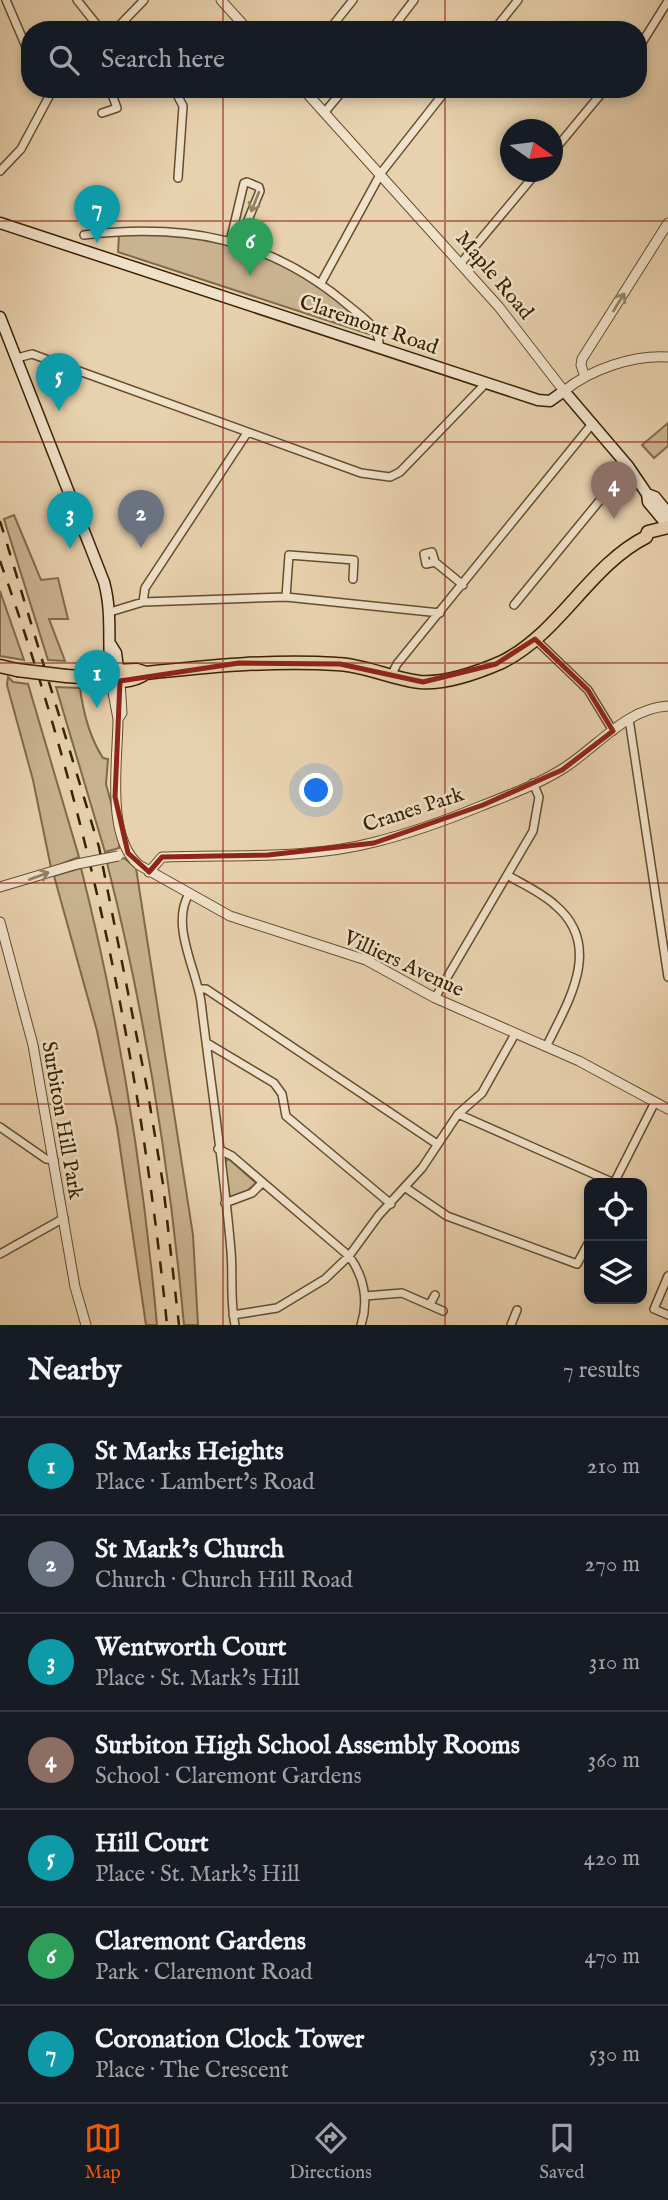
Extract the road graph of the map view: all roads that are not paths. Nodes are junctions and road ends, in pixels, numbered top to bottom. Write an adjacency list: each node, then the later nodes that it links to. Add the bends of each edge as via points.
1 (6, 0): 15 (street)
2 (77, 0): 9 (street)
3 (144, 0): 10 (street)
4 (222, 0): 11 (street)
5 (353, 0): 12 (street)
6 (414, 0): 13 (street)
7 (518, 0): 14 (street)
8 (668, 1): 16 (street)
9 (94, 21)
10 (125, 21)
11 (240, 21)
12 (336, 21)
13 (398, 21)
14 (501, 21)
15 (21, 35)
16 (647, 35)
17 (45, 98): 27 (street, via 21,149)
18 (113, 98): 24 (street, via 117,108)
19 (179, 98): 29 (street, via 183,106)
20 (311, 98): 25 (street, Maple Road)
21 (336, 98): 25 (street)
22 (440, 98): 28 (street)
23 (598, 98): 26 (street)
24 (102, 113)
25 (324, 113): 28 (street, Maple Road)
26 (563, 140)
27 (0, 171)
28 (381, 173): 36 (street, Maple Road); 37 (street)
29 (178, 178)
30 (529, 182): 36 (street)
31 (0, 223): 39 (main road, Claremont Road)
32 (668, 223): 42 (street, one-way to 32, via 582,359)
33 (84, 235): 34 (street, via 155,230 191,232)
34 (230, 242): 35 (street); 35 (street, one-way to 35, via 247,182 260,191)
35 (238, 244): 37 (street, via 290,264)
36 (461, 263): 44 (street, Maple Road)
37 (321, 283): 39 (street, via 375,329)
38 (0, 317): 41 (main road)
39 (379, 347): 43 (main road, Claremont Road)
40 (668, 357): 42 (street, via 614,365)
41 (17, 358): 46 (street, via 32,354); 59 (main road, via 100,570)
42 (585, 377): 44 (street)
43 (485, 384): 44 (main road, Claremont Road, via 546,401); 46 (street, via 390,477 361,473)
44 (564, 391): 45 (main road, Maple Road)
45 (592, 425): 47 (main road, Maple Road); 55 (street)
46 (247, 433): 57 (street, via 145,588)
47 (628, 466): 48 (main road, Maple Road); 58 (street)
48 (647, 494): 49 (main road, Maple Road); 50 (main road, Maple Road)
49 (668, 513)
50 (668, 527): 52 (main road, via 648,532)
51 (668, 535): 52 (main road)
52 (646, 537): 61 (main road, via 615,559)
53 (435, 562): 55 (street)
54 (353, 579): 56 (street, via 354,560 289,555)
55 (463, 585): 60 (street)
56 (286, 597): 57 (street); 60 (street)
57 (143, 601): 59 (street)
58 (514, 605)
59 (110, 612): 63 (main road)
60 (440, 613): 64 (street)
61 (535, 639): 64 (main road, via 504,660 459,676 423,682); 67 (street, via 588,690)
62 (0, 666): 63 (main road, bridge, via 86,681)
63 (115, 676): 64 (main road, via 137,670 146,673 239,663 340,664); 69 (street, via 115,797)
64 (391, 676)
65 (668, 706): 66 (street, Cranes Park)
66 (629, 719): 67 (street, Cranes Park); 77 (street)
67 (613, 732): 68 (street, Cranes Park, via 562,770)
68 (533, 783): 70 (street, Cranes Park, via 374,843 268,855 162,857); 71 (street, via 539,797 538,813)
69 (128, 853): 70 (street, Villiers Avenue); 72 (street, one-way to 69, bridge)
70 (149, 872): 73 (street, Villiers Avenue)
71 (509, 876): 79 (street); 82 (street, via 554,904 573,926 581,953 578,977)
72 (0, 887)
73 (189, 894): 78 (street, via 183,908 187,959); 79 (street, Villiers Avenue, via 248,924 366,960)
74 (0, 922): 75 (street, Surbiton Hill Park)
75 (10, 957): 76 (street); 89 (street, Surbiton Hill Park, via 33,1045)
76 (0, 961)
77 (668, 977)
78 (200, 989): 81 (street); 87 (street, via 217,995)
79 (435, 998): 80 (street, Villiers Avenue)
80 (515, 1034): 82 (street, Villiers Avenue); 85 (street, via 482,1093)
81 (207, 1043): 88 (street); 95 (street, via 274,1083 282,1094 286,1116)
82 (546, 1047): 83 (street, Villiers Avenue)
83 (655, 1102): 84 (street, Villiers Avenue); 91 (street)
84 (668, 1109)
85 (458, 1114): 87 (street); 90 (street)
86 (0, 1127): 89 (street)
87 (437, 1144): 93 (street)
88 (218, 1149): 92 (street); 94 (street)
89 (54, 1160): 96 (street, Surbiton Hill Park)
90 (603, 1178)
91 (617, 1178)
92 (261, 1184): 94 (street, via 252,1193); 99 (street)
93 (406, 1188): 95 (street); 97 (street, via 447,1216 577,1264)
94 (225, 1203): 108 (street)
95 (391, 1204): 99 (street)
96 (64, 1218): 98 (street); 110 (street, Surbiton Hill Park)
97 (584, 1251)
98 (0, 1254)
99 (349, 1256): 102 (street); 108 (street, via 325,1279 277,1308)
100 (668, 1276): 105 (street)
101 (435, 1294): 103 (street)
102 (365, 1296): 103 (street, via 402,1293); 112 (street)
103 (430, 1304): 107 (street)
104 (646, 1307): 105 (street)
105 (654, 1309): 109 (street)
106 (517, 1310): 113 (street)
107 (443, 1311)
108 (233, 1315): 111 (street)
109 (668, 1315)
110 (86, 1325)
111 (235, 1325)
112 (361, 1325)
113 (511, 1325)

